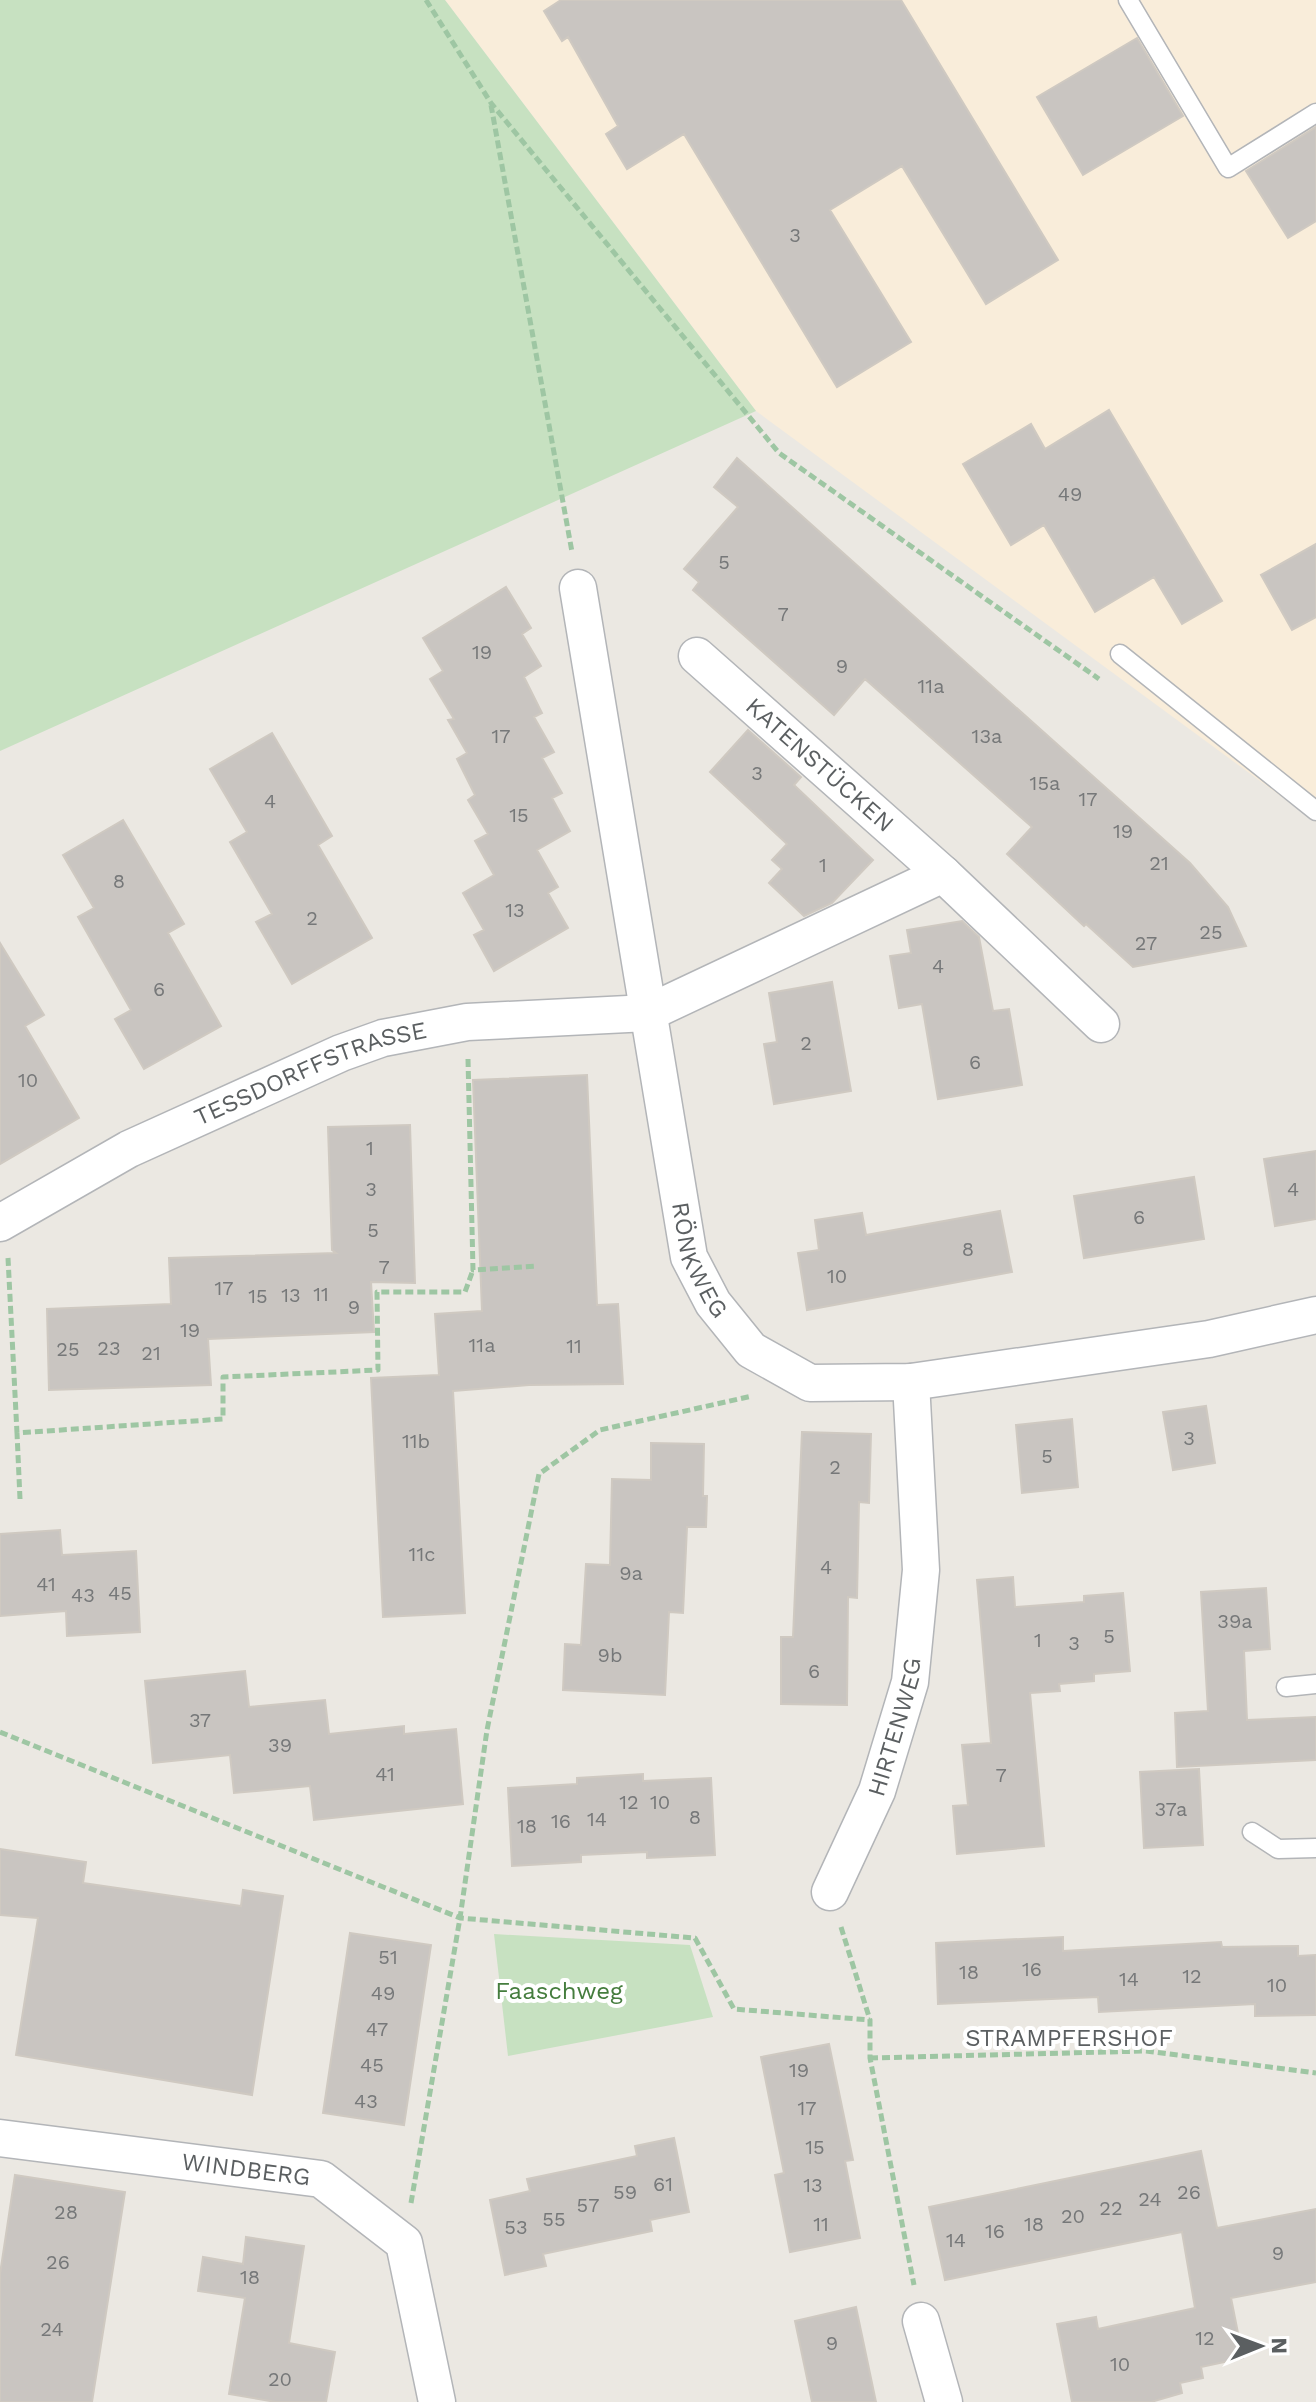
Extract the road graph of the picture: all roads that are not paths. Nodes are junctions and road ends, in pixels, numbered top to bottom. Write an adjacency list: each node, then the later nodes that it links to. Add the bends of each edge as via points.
1 (1128, 0): 2 (lane, via 1228,168)
2 (1316, 113)
3 (578, 588): 8 (street, RÖNKWEG)
4 (1120, 654): 6 (lane)
5 (697, 656): 7 (street, KATENSTÜCKEN)
6 (1316, 811)
7 (943, 874): 8 (street); 9 (street, KATENSTÜCKEN)
8 (648, 1013): 10 (street, TESSDORFFSTRASSE, via 467,1022 383,1038 129,1149); 12 (street, RÖNKWEG, via 689,1257 713,1303 751,1350 810,1383)
9 (1101, 1024)
10 (3, 1222)
11 (1316, 1315): 12 (street, RÖNKWEG, via 1209,1339)
12 (911, 1382): 17 (street, HIRTENWEG, via 921,1570 910,1682 877,1791)
13 (1316, 1684): 14 (lane)
14 (1286, 1687)
15 (1252, 1832): 16 (lane, via 1278,1849)
16 (1316, 1848)
17 (830, 1892)
18 (0, 2138): 20 (street, WINDBERG, via 321,2179 404,2243)
19 (921, 2321): 21 (street)
20 (437, 2402)
21 (944, 2402)

